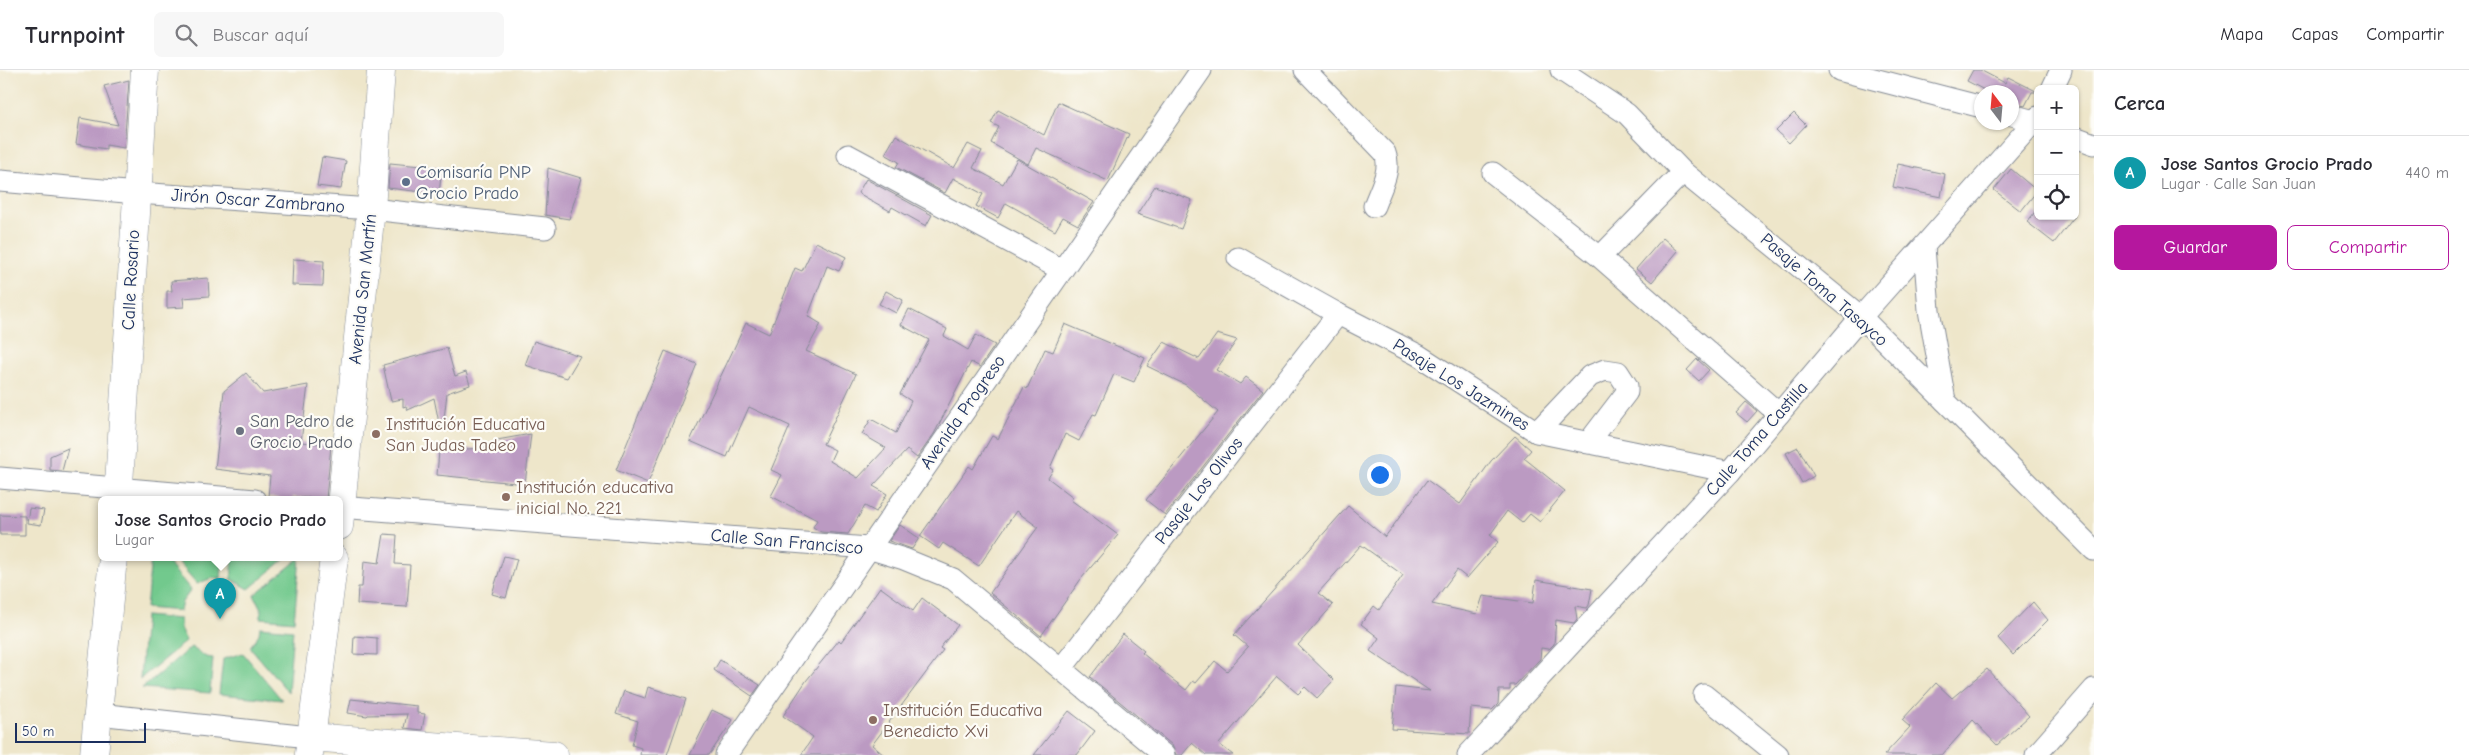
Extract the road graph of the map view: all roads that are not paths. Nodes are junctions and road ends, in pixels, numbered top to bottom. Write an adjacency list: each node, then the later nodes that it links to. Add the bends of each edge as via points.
1 (145, 70): 19 (main road, Calle Rosario)
2 (381, 70): 21 (main road, Avenida San Martín)
3 (1201, 70): 26 (street, Avenida Progreso)
4 (1305, 70): 20 (street, via 1384,153 1388,161 1387,172)
5 (1561, 70): 16 (street, Pasaje Toma Tasayco, via 1627,114)
6 (1839, 70): 9 (street)
7 (2061, 70): 8 (street)
8 (2054, 85)
9 (1974, 105)
10 (2019, 116): 11 (street)
11 (2034, 119)
12 (2034, 123): 23 (street, Calle Toma Castilla)
13 (2079, 138): 14 (street)
14 (2094, 144)
15 (848, 155): 26 (street)
16 (1683, 172): 25 (street); 28 (street, Pasaje Toma Tasayco)
17 (1493, 173): 25 (street)
18 (0, 181): 19 (street, Jirón Oscar Zambrano)
19 (136, 193): 21 (street, Jirón Oscar Zambrano); 35 (main road, Calle Rosario)
20 (1374, 206)
21 (372, 209): 22 (street, Jirón Oscar Zambrano); 37 (main road, Avenida San Martín)
22 (545, 228)
23 (1924, 247): 28 (street, Calle Toma Castilla); 29 (street, via 1930,310)
24 (1238, 258): 27 (street, Pasaje Los Jazmines)
25 (1600, 258): 30 (street)
26 (1062, 270): 39 (street, Avenida Progreso)
27 (1338, 314): 31 (street, Pasaje Los Jazmines, via 1418,355); 43 (street, Pasaje Los Olivos)
28 (1861, 317): 29 (street, Pasaje Toma Tasayco); 30 (street, Calle Toma Castilla)
29 (1945, 401): 40 (street, Pasaje Toma Tasayco)
30 (1779, 414): 33 (street, Calle Toma Castilla)
31 (1537, 432): 32 (street, Pasaje Los Jazmines); 32 (street, via 1590,376 1605,370 1618,372 1627,392)
32 (1588, 443): 33 (street, Pasaje Los Jazmines)
33 (1730, 472): 52 (street, Calle Toma Castilla)
34 (0, 478): 35 (street)
35 (119, 495): 36 (street)
36 (146, 496)
37 (342, 496)
38 (343, 513): 39 (street, Calle San Francisco)
39 (868, 548): 43 (street, Calle San Francisco, via 953,579); 50 (street, Avenida Progreso)
40 (2094, 550)
41 (113, 561): 46 (main road)
42 (334, 561): 47 (main road)
43 (1061, 669): 51 (street, Calle San Francisco)
44 (2094, 689): 54 (street)
45 (1704, 695): 53 (street)
46 (98, 714): 47 (street); 48 (main road)
47 (309, 746): 49 (main road)
48 (94, 755)
49 (554, 755)
50 (726, 755)
51 (1164, 755)
52 (1468, 755)
53 (1778, 755)
54 (2036, 755)

